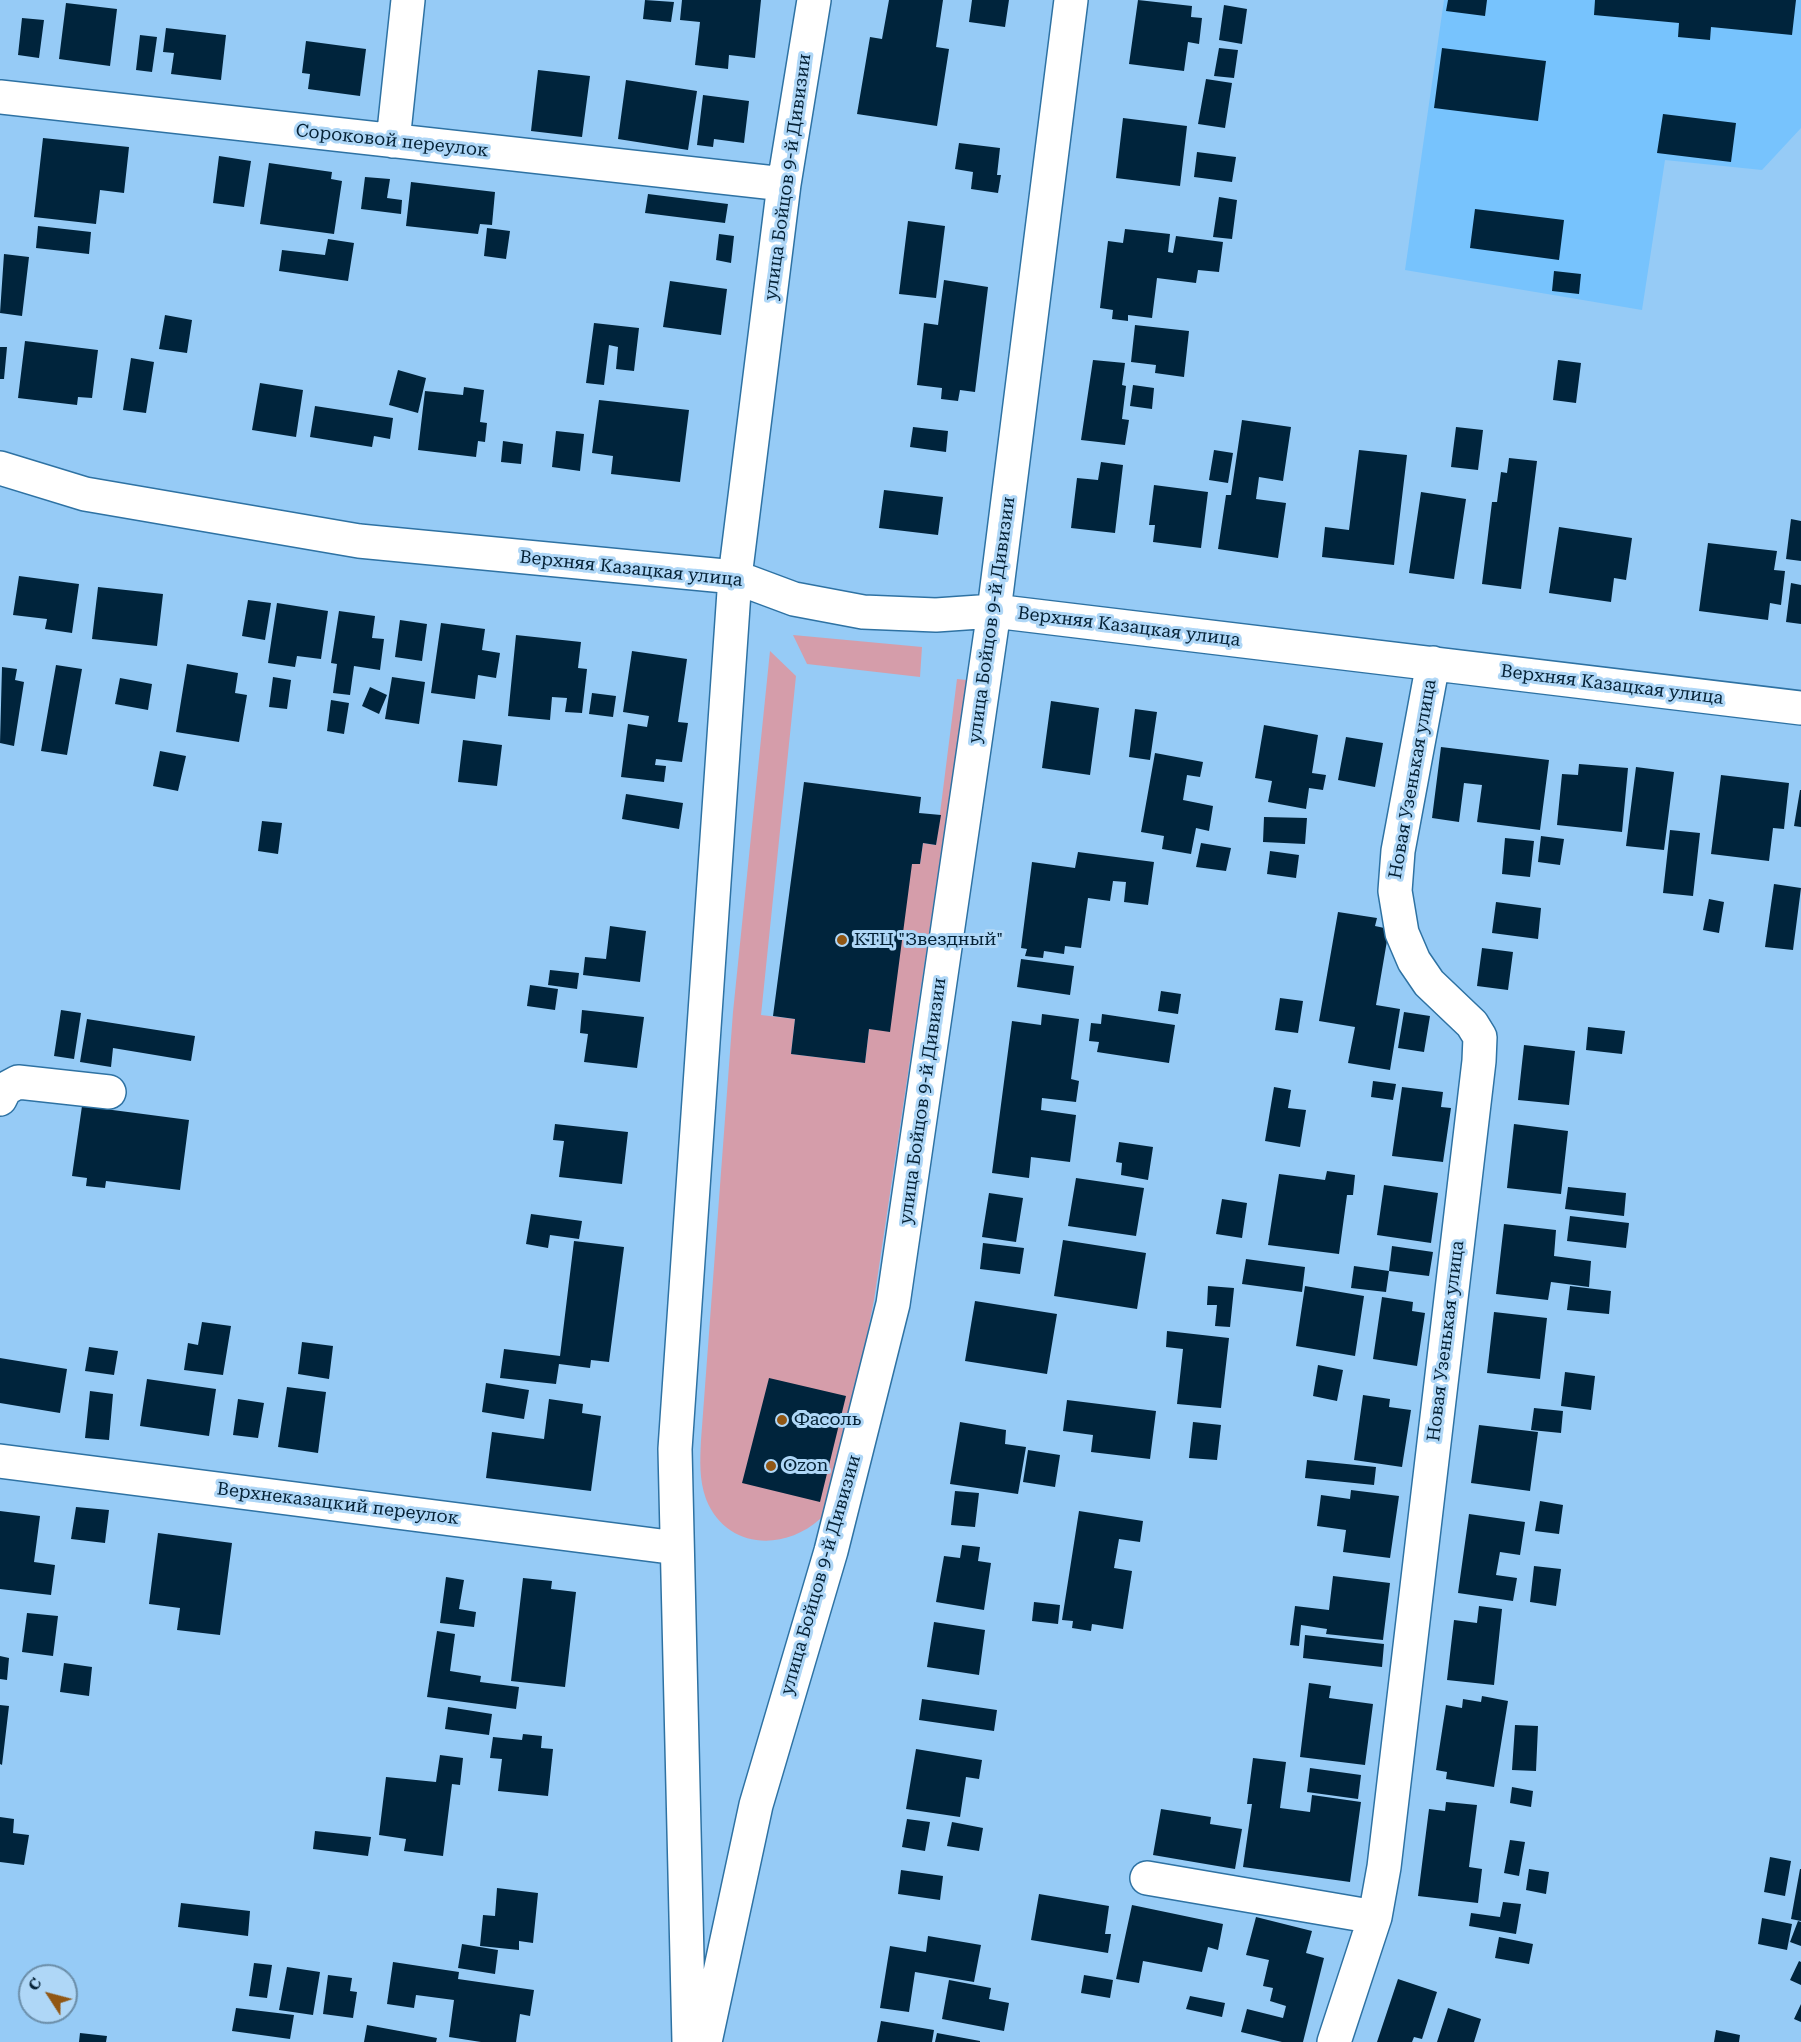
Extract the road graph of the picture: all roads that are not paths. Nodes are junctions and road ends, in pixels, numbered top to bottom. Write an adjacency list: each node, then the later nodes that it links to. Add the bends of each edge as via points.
1 (408, 0): 5 (street)
2 (814, 0): 6 (street, улица Бойцов 9-й Дивизии)
3 (1071, 0): 9 (street, улица Бойцов 9-й Дивизии)
4 (0, 97): 5 (street, Сороковой переулок)
5 (393, 141): 6 (street, Сороковой переулок)
6 (784, 184): 8 (street, улица Бойцов 9-й Дивизии)
7 (0, 468): 8 (street, Верхняя Казацкая улица, via 85,494 359,541)
8 (735, 577): 9 (street, Верхняя Казацкая улица, via 794,599 863,612 936,615); 15 (street, улица Бойцов 9-й Дивизии, via 675,1449)
9 (994, 611): 10 (street, Верхняя Казацкая улица); 19 (street, улица Бойцов 9-й Дивизии, via 893,1304 831,1551 756,1806)
10 (1433, 663): 11 (street, Верхняя Казацкая улица); 17 (street, Новая Узенькая улица, via 1398,851 1395,891 1402,933 1413,961 1429,984 1472,1024 1480,1037 1479,1061 1384,1868)
11 (1801, 708)
12 (109, 1092): 13 (street, via 18,1082 5,1089)
13 (0, 1099)
14 (0, 1461): 15 (street, Верхнеказацкий переулок)
15 (677, 1548): 18 (street, улица Бойцов 9-й Дивизии)
16 (1147, 1878): 17 (street)
17 (1375, 1917): 20 (street, Новая Узенькая улица)
18 (689, 2042)
19 (705, 2042)
20 (1334, 2042)

